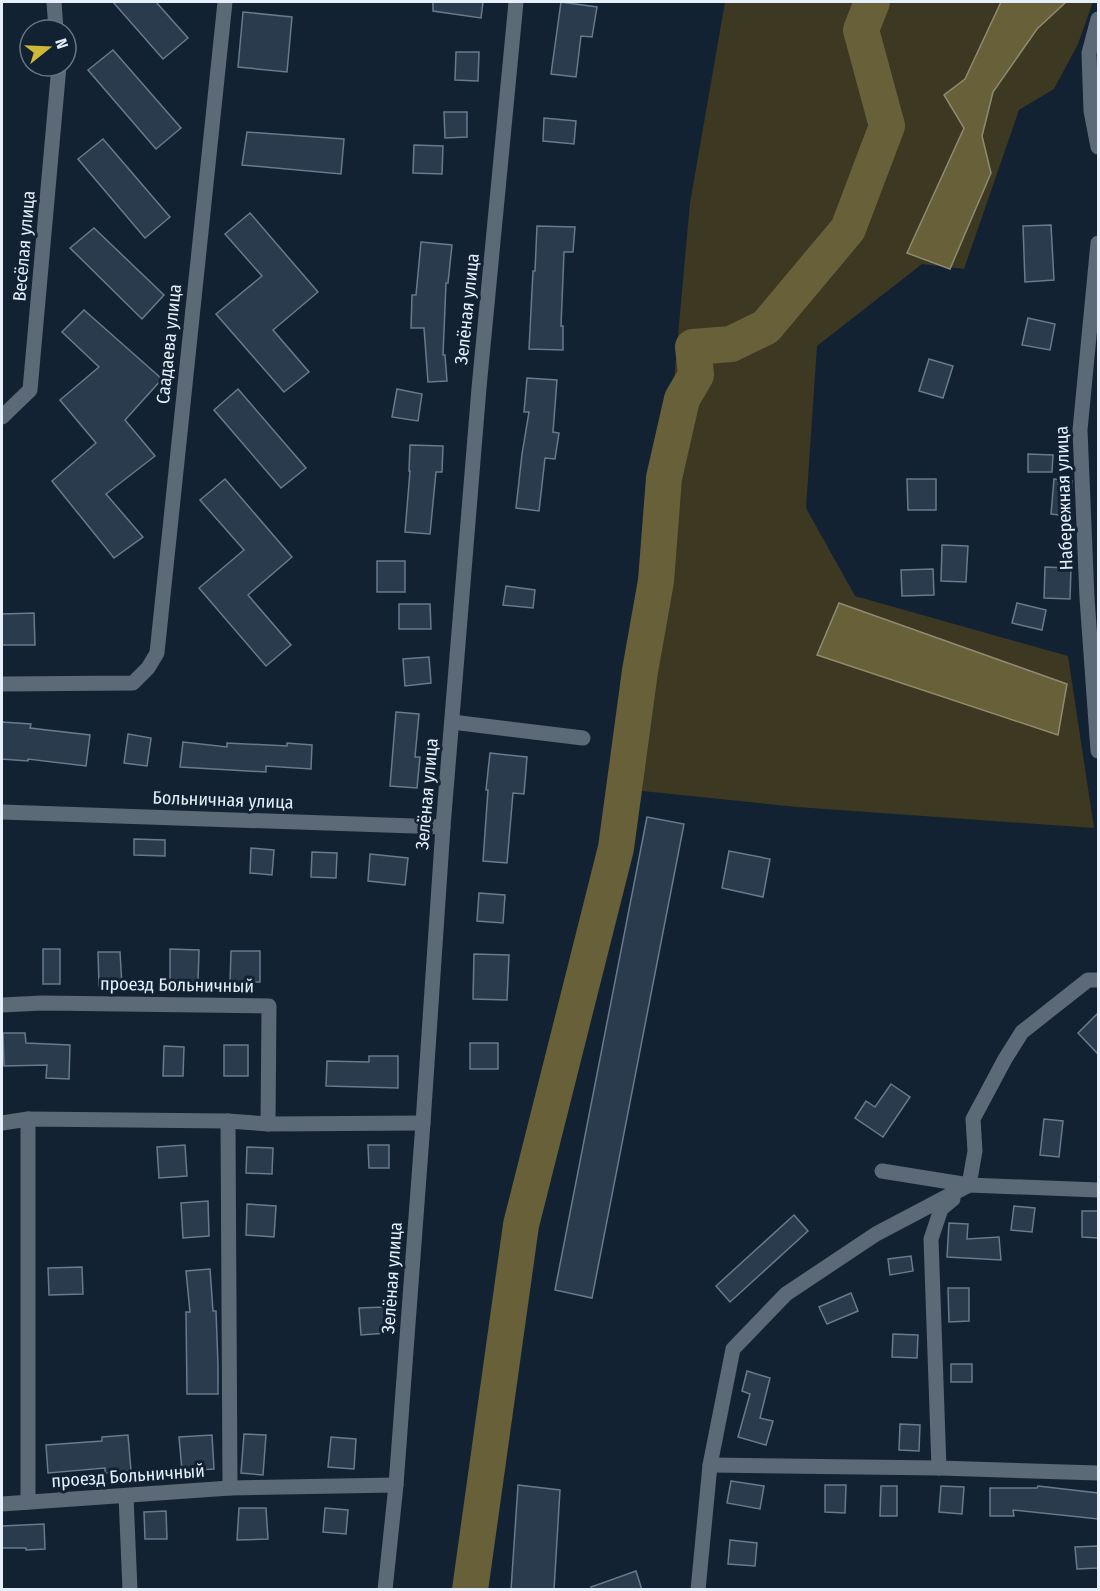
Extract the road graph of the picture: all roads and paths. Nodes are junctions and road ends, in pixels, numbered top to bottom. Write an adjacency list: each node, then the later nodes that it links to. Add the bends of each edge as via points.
1 (54, 2): 4 (street)
2 (225, 2): 10 (street, Саадаева улица, via 157,653 133,683)
3 (516, 2): 11 (street, Зелёная улица)
4 (55, 18)
5 (1098, 19): 7 (street, via 1089,53 1091,111)
6 (58, 78): 9 (street, Весёлая улица, via 30,390)
7 (1098, 147)
8 (1098, 243): 13 (street, Набережная улица, via 1080,430)
9 (2, 417)
10 (2, 684)
11 (452, 722): 12 (street); 15 (street, Зелёная улица)
12 (583, 738)
13 (1098, 752)
14 (2, 812): 15 (street, Больничная улица)
15 (443, 827): 22 (street, Зелёная улица)
16 (1098, 980): 24 (street, via 1088,980 1022,1032 1005,1059 973,1119 975,1151)
17 (2, 1005): 21 (street, проезд Больничный, via 269,1006)
18 (28, 1119): 19 (street); 20 (street); 32 (street, проезд Больничный)
19 (228, 1121): 21 (street); 30 (street, проезд Больничный)
20 (2, 1123)
21 (268, 1124): 22 (street)
22 (423, 1124): 29 (street, Зелёная улица)
23 (882, 1171): 24 (street)
24 (969, 1185): 25 (street); 26 (street, via 876,1234 786,1294 733,1349); 27 (street, via 941,1209 931,1239)
25 (1098, 1190)
26 (710, 1465): 27 (street); 36 (street)
27 (939, 1468): 28 (street)
28 (1098, 1473)
29 (396, 1485): 30 (street, проезд Больничный); 35 (street, Зелёная улица)
30 (230, 1488): 31 (street, проезд Больничный)
31 (126, 1496): 32 (street, проезд Больничный); 34 (street)
32 (28, 1502): 33 (street, проезд Больничный)
33 (2, 1504)
34 (130, 1590)
35 (385, 1590)
36 (698, 1590)

